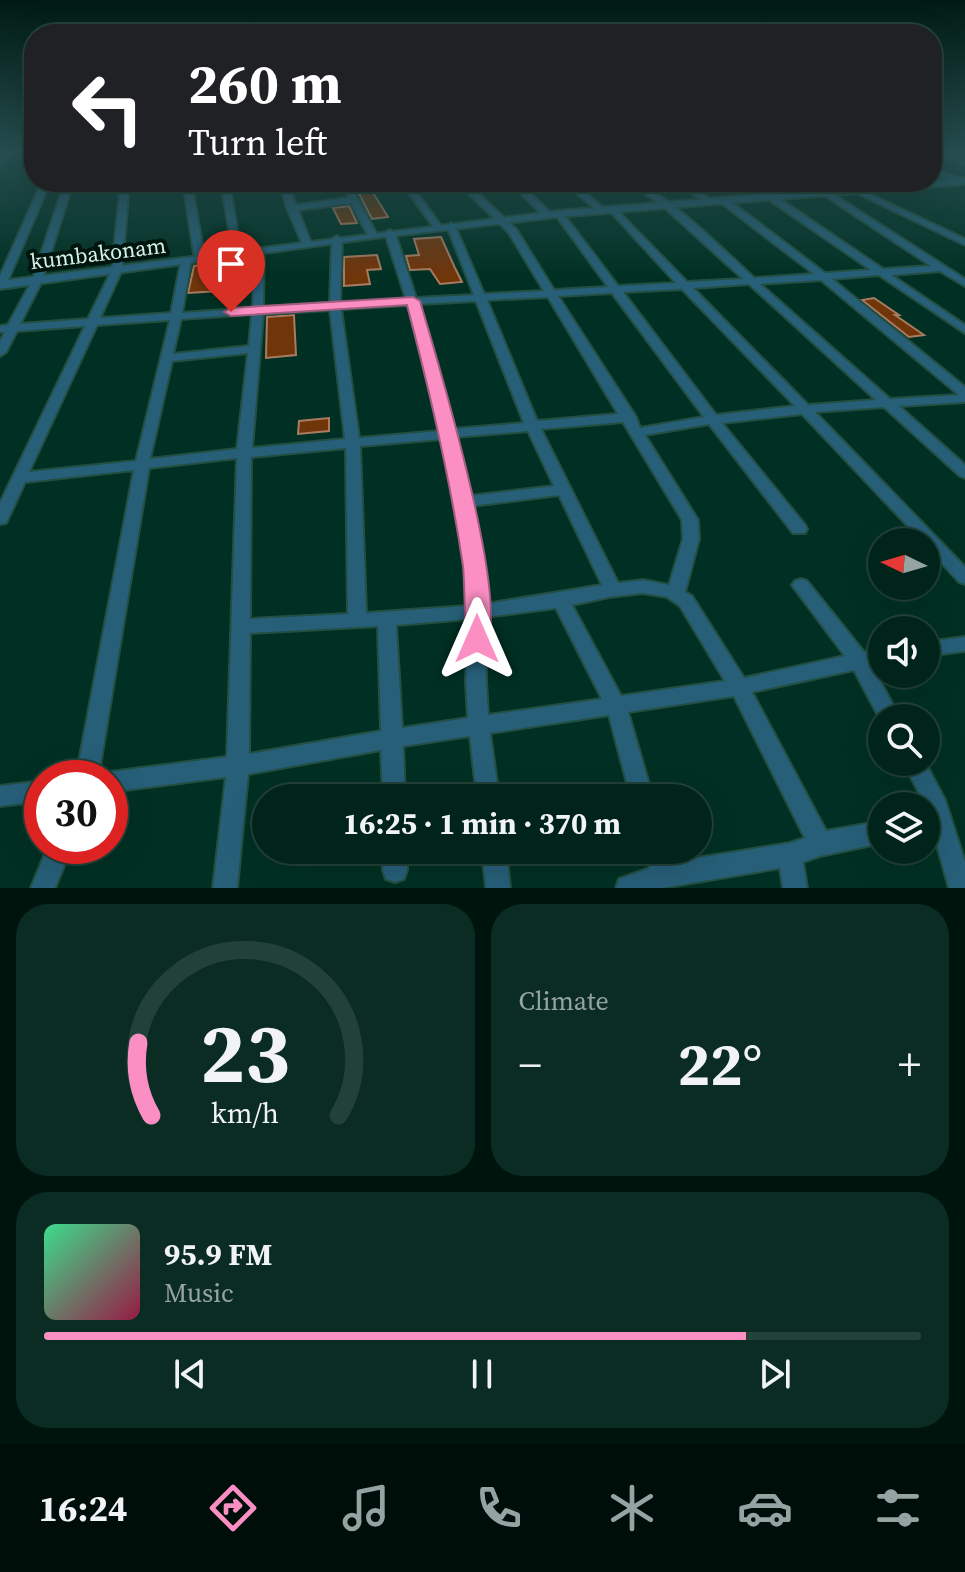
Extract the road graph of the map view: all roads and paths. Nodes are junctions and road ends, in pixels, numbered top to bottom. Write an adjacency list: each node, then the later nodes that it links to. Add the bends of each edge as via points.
1 (41, 194): 42 (street)
2 (65, 194): 39 (street)
3 (124, 194): 36 (street)
4 (188, 194): 34 (street)
5 (227, 194): 33 (street)
6 (287, 194): 22 (street)
7 (351, 194): 19 (street)
8 (416, 194): 26 (street)
9 (473, 194): 25 (street)
10 (529, 194): 24 (street)
11 (585, 194): 23 (street)
12 (651, 194): 21 (street)
13 (704, 194): 20 (street)
14 (766, 194): 18 (street)
15 (802, 194): 18 (street, kumbakonam)
16 (821, 194): 35 (street)
17 (861, 194): 30 (street)
18 (771, 197): 20 (street, kumbakonam); 37 (street)
19 (354, 200): 22 (street); 28 (street)
20 (717, 201): 21 (street, kumbakonam); 38 (street)
21 (667, 205): 23 (street, kumbakonam); 40 (street)
22 (291, 208): 31 (street)
23 (608, 210): 24 (street, kumbakonam); 43 (street)
24 (553, 214): 25 (street, kumbakonam); 44 (street)
25 (498, 220): 26 (street, kumbakonam); 45 (street, via 513,231)
26 (444, 227): 27 (street, kumbakonam); 46 (street)
27 (390, 233): 28 (street, kumbakonam); 47 (street)
28 (372, 235): 29 (street, kumbakonam)
29 (337, 239): 31 (street, kumbakonam); 48 (street)
30 (965, 242)
31 (306, 243): 32 (street, kumbakonam)
32 (259, 250): 33 (street, kumbakonam); 49 (street)
33 (238, 252): 34 (street, kumbakonam)
34 (193, 261): 36 (street, kumbakonam); 50 (street)
35 (940, 268): 37 (street); 41 (street)
36 (117, 270): 39 (street, kumbakonam); 51 (street)
37 (878, 272): 38 (street); 54 (street)
38 (824, 277): 40 (street); 58 (street)
39 (37, 281): 42 (street, kumbakonam); 52 (street)
40 (750, 281): 43 (street); 59 (street)
41 (965, 283)
42 (1, 285)
43 (684, 286): 44 (street); 60 (street)
44 (616, 290): 45 (street); 62 (street)
45 (552, 296): 46 (street); 61 (street)
46 (482, 299): 47 (street); 63 (street)
47 (413, 301): 48 (street); 65 (street)
48 (335, 304): 49 (street); 66 (street)
49 (258, 310): 50 (street); 55 (street)
50 (178, 316): 51 (street); 57 (street)
51 (90, 322): 52 (street); 70 (street)
52 (13, 328): 53 (street); 56 (street)
53 (0, 329)
54 (965, 330)
55 (255, 349): 57 (street); 67 (street)
56 (0, 352)
57 (165, 358): 68 (street)
58 (965, 396): 59 (street)
59 (884, 403): 60 (street); 69 (street)
60 (801, 408): 62 (street); 75 (street)
61 (629, 417): 63 (street); 64 (street)
62 (711, 418): 64 (street); 74 (street)
63 (533, 427): 65 (street); 71 (street)
64 (638, 432): 78 (street, via 690,520 691,539)
65 (450, 435): 66 (street); 72 (street)
66 (353, 445): 67 (street); 81 (street)
67 (244, 453): 68 (street); 83 (street)
68 (142, 464): 70 (street); 93 (street)
69 (965, 473)
70 (20, 478): 73 (street)
71 (564, 490): 72 (street); 77 (street)
72 (461, 502): 80 (street)
73 (0, 519)
74 (799, 529)
75 (965, 578)
76 (801, 585): 87 (street)
77 (613, 591): 78 (street); 79 (street)
78 (676, 592): 88 (street)
79 (561, 601): 80 (street); 90 (street)
80 (479, 613): 82 (street); 91 (street)
81 (357, 619): 82 (street); 83 (street)
82 (387, 619): 92 (street)
83 (243, 626): 94 (street)
84 (965, 644): 85 (street)
85 (940, 647)
86 (868, 658): 87 (street)
87 (859, 660): 88 (street); 89 (street)
88 (739, 687): 90 (street); 103 (street)
89 (883, 704)
90 (616, 705): 91 (street); 98 (street)
91 (479, 725): 92 (street); 97 (street)
92 (394, 738): 94 (street); 96 (street)
93 (90, 760)
94 (238, 766): 95 (street); 110 (street)
95 (128, 780)
96 (394, 784)
97 (486, 784)
98 (638, 784)
99 (24, 793): 100 (street)
100 (0, 796)
101 (868, 835): 103 (street)
102 (940, 838): 114 (street)
103 (820, 844): 104 (street)
104 (790, 855): 108 (street); 113 (street)
105 (53, 864): 109 (street)
106 (495, 864): 111 (street)
107 (661, 864): 108 (street)
108 (664, 875): 112 (street)
109 (43, 888)
110 (225, 888)
111 (498, 888)
112 (631, 888)
113 (795, 888)
114 (961, 888)

